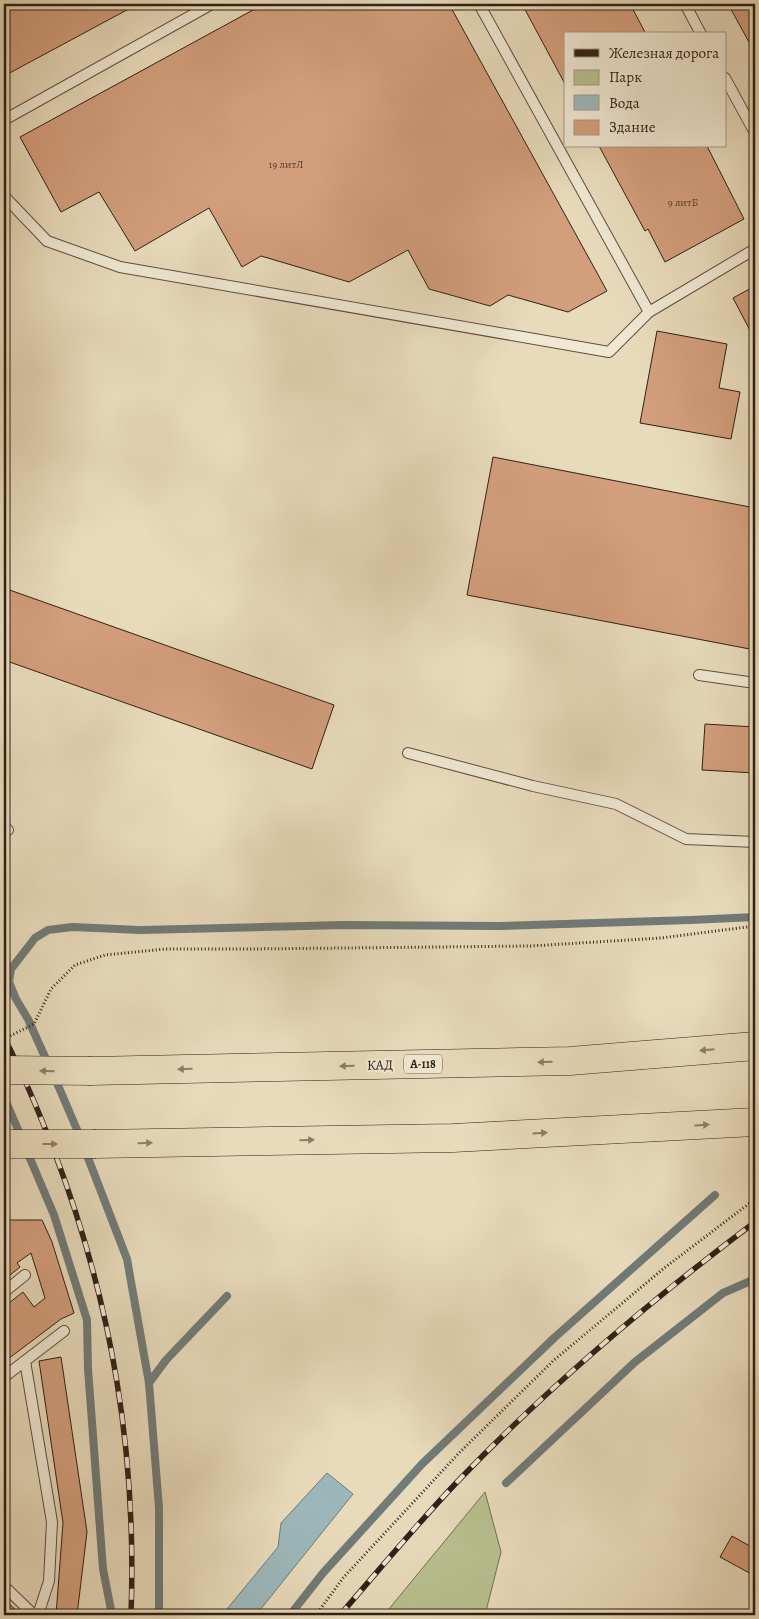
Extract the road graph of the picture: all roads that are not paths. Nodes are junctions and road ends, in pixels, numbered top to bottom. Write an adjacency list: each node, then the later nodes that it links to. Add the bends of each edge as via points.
1 (212, 4): 6 (lane)
2 (479, 4): 10 (lane)
3 (685, 4): 4 (lane)
4 (700, 32)
5 (726, 80): 7 (lane)
6 (4, 120)
7 (755, 133)
8 (4, 196): 10 (lane, via 47,241 120,267 609,352)
9 (755, 249): 10 (lane)
10 (649, 312)
11 (699, 675): 12 (lane)
12 (755, 683)
13 (408, 753): 14 (lane, via 616,804 686,840)
14 (755, 842)
15 (755, 1046): 16 (highway, КАД / А-118, one-way to 16, bridge, via 570,1061)
16 (4, 1070)
17 (755, 1122): 18 (highway, one-way to 17, bridge, via 453,1138)
18 (4, 1144)
19 (26, 1275): 20 (lane)
20 (4, 1292)
21 (64, 1331): 22 (lane)
22 (25, 1361): 23 (lane); 26 (lane, via 52,1522 49,1581)
23 (4, 1377)
24 (4, 1586): 25 (lane)
25 (34, 1615)
26 (38, 1615)

